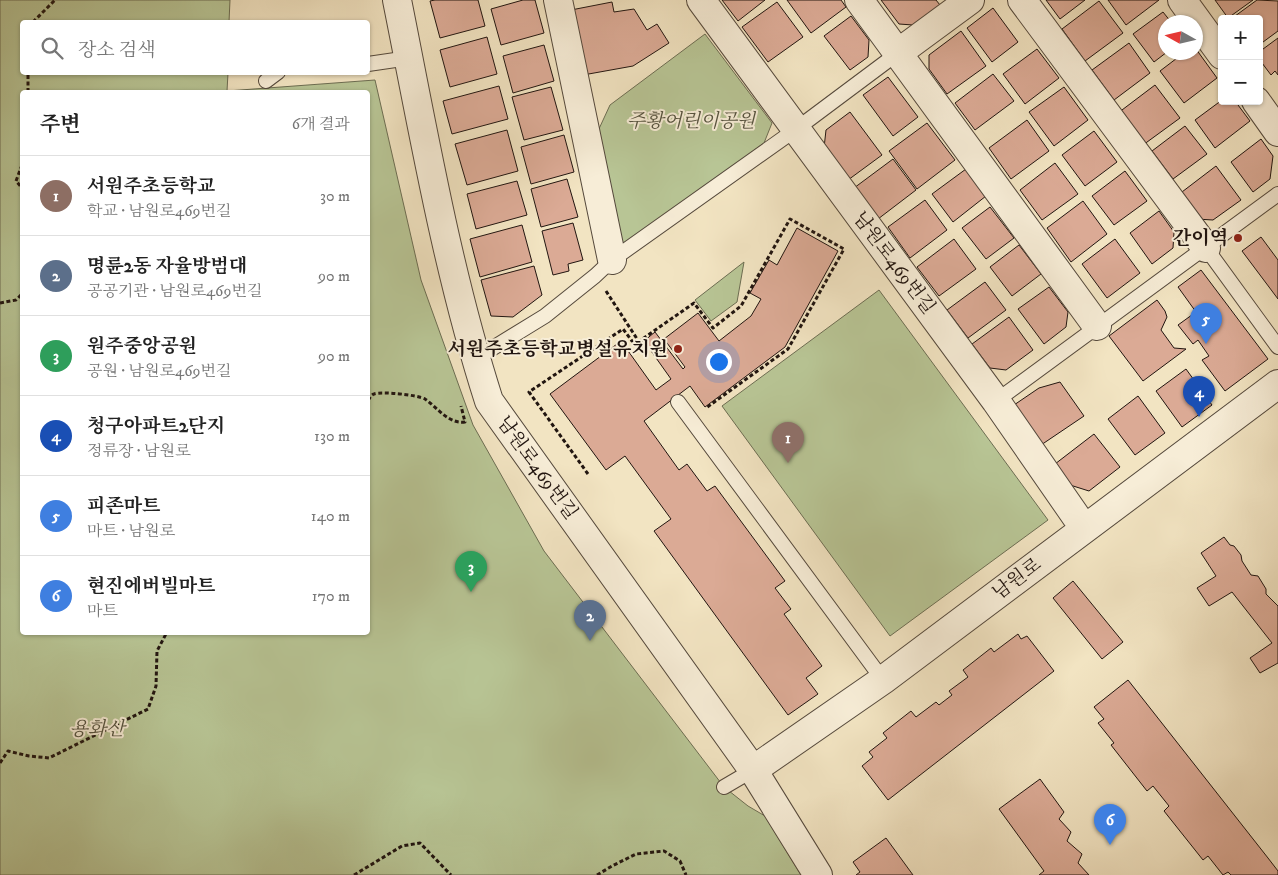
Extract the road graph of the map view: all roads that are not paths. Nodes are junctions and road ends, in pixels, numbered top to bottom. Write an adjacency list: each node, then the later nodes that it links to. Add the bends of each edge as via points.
1 (397, 0): 10 (street, 남원로469번길)
2 (558, 0): 19 (street)
3 (701, 0): 15 (street, 남원로469번길)
4 (859, 0): 9 (street)
5 (970, 0): 9 (street)
6 (1022, 0): 18 (street)
7 (1182, 0): 8 (street)
8 (1218, 50)
9 (898, 53): 15 (lane); 20 (street)
10 (409, 58): 11 (lane); 22 (street, 남원로469번길, via 441,221)
11 (370, 64)
12 (274, 75): 13 (lane)
13 (266, 81)
14 (1259, 105): 16 (street)
15 (795, 130): 19 (lane); 24 (street, 남원로469번길)
16 (1278, 132)
17 (1278, 194): 18 (lane)
18 (1206, 248): 20 (lane); 21 (lane)
19 (604, 268): 22 (lane, via 545,316)
20 (1097, 326): 24 (lane)
21 (1278, 347)
22 (475, 359): 28 (street, 남원로469번길, via 489,401)
23 (1278, 384): 26 (street, 남원로)
24 (996, 400): 26 (street, 남원로469번길)
25 (678, 402): 27 (lane)
26 (1084, 528): 27 (street, 남원로)
27 (883, 680): 28 (street, 남원로)
28 (753, 770): 29 (lane); 30 (street, 남원로469번길)
29 (724, 787)
30 (818, 875)

